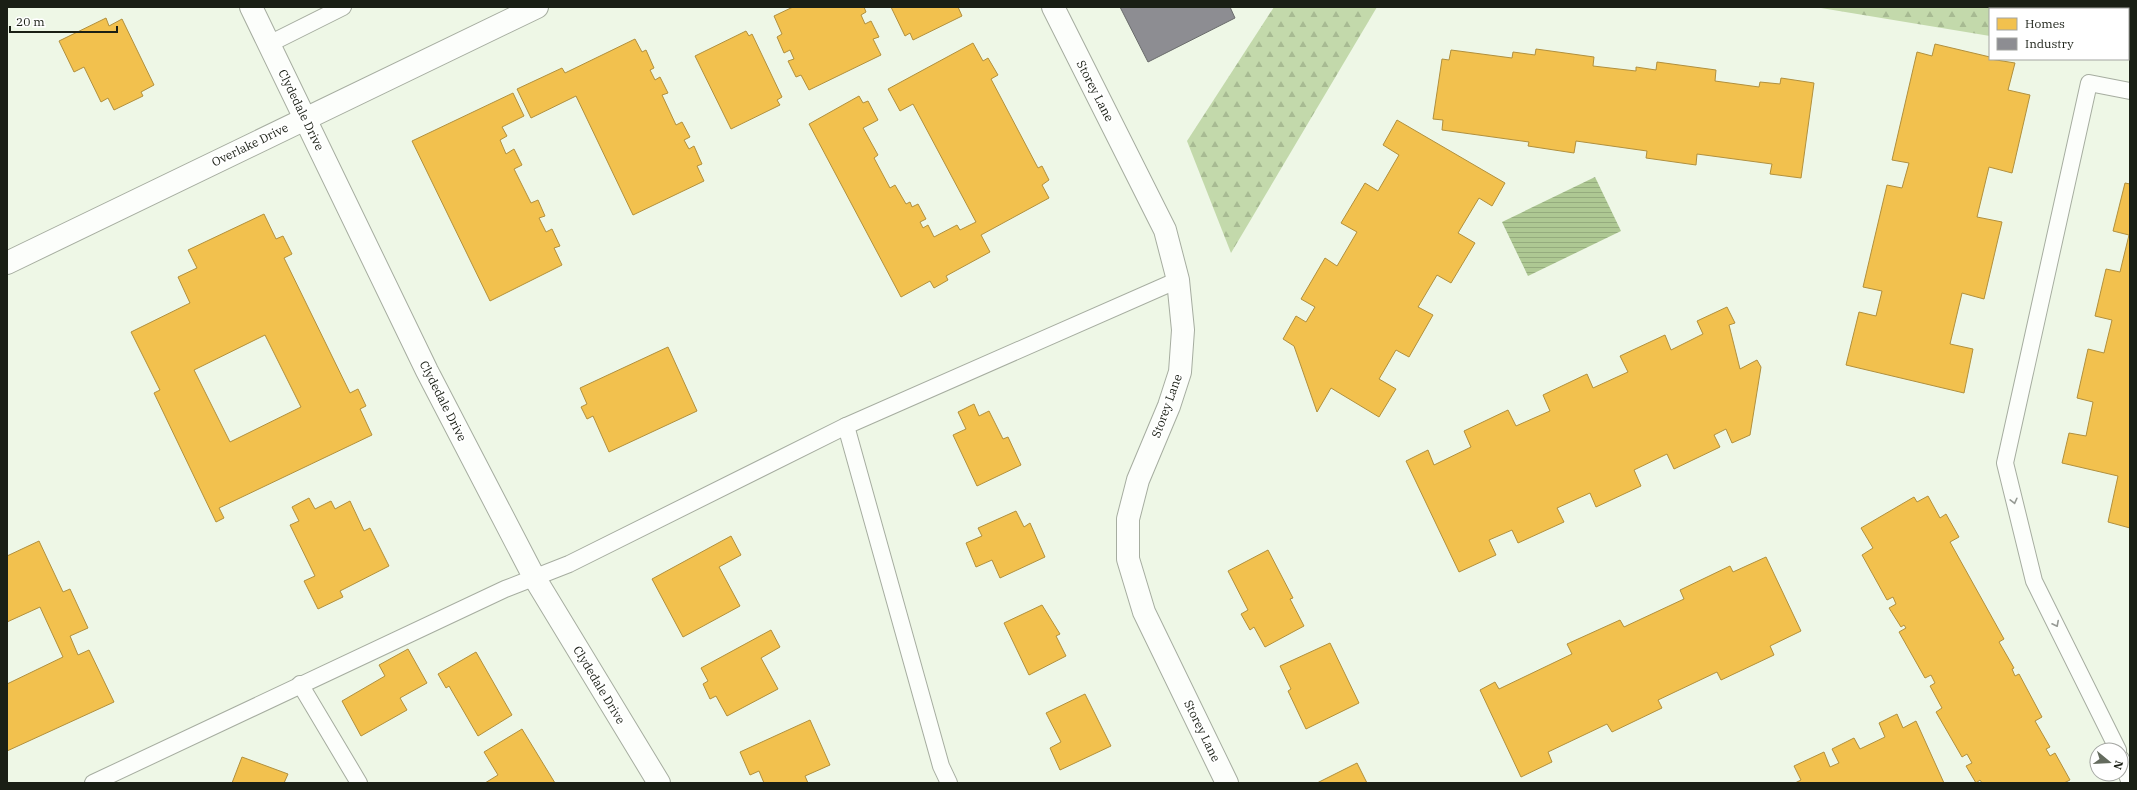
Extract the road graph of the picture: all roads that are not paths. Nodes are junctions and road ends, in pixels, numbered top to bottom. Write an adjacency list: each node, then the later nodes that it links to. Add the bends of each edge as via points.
1 (251, 7): 5 (street, Clydedale Drive)
2 (343, 7): 5 (lane)
3 (537, 7): 7 (street, Overlake Drive)
4 (1053, 7): 9 (street, Storey Lane, via 1165,230)
5 (269, 44): 7 (street, Clydedale Drive)
6 (2130, 91): 13 (lane, one-way to 13, via 2088,83 2005,463 2034,581)
7 (304, 119): 8 (street, Overlake Drive); 11 (street, Clydedale Drive, via 427,371)
8 (7, 262)
9 (1178, 280): 10 (lane); 18 (street, Storey Lane, via 1183,330 1180,372 1169,406 1138,480 1128,519 1128,559 1144,612)
10 (846, 426): 11 (lane, via 569,564); 17 (lane, via 941,766)
11 (534, 577): 12 (lane); 16 (street, Clydedale Drive)
12 (300, 684): 14 (lane); 15 (lane)
13 (2114, 742)
14 (93, 783)
15 (359, 783)
16 (659, 783)
17 (950, 783)
18 (1227, 783)

